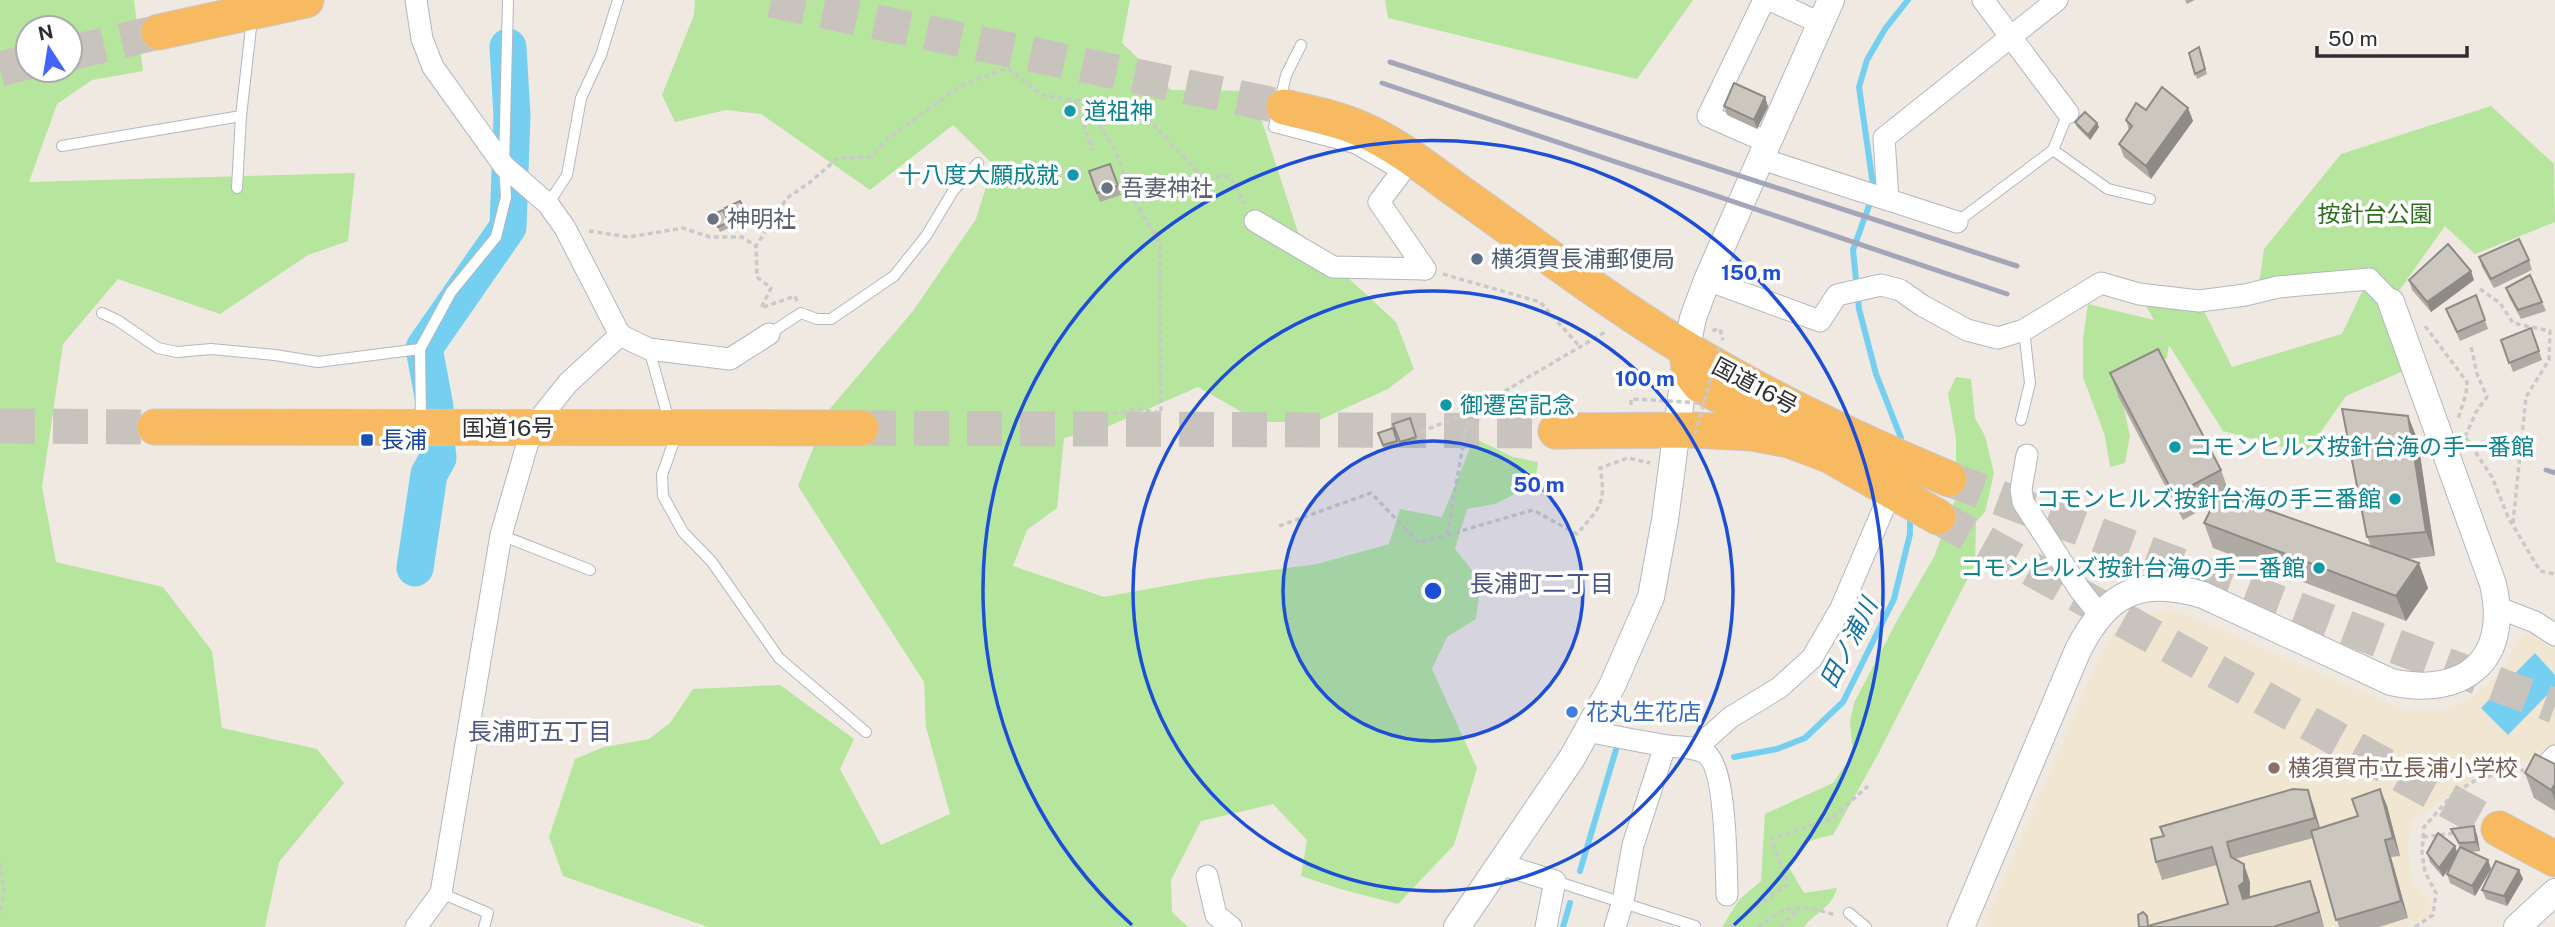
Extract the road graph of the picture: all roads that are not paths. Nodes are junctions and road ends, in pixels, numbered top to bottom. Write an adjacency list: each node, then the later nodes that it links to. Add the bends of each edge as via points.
1 (306, 0): 10 (highway)
2 (416, 0): 21 (street, via 422,38 433,67)
3 (508, 0): 21 (lane)
4 (618, 0): 26 (lane, via 601,55 581,98 567,175)
5 (1763, 0): 19 (street, via 1708,116)
6 (1770, 0): 9 (street)
7 (1983, 0): 12 (street)
8 (2056, 0): 12 (street)
9 (1826, 11): 19 (street)
10 (252, 12): 11 (highway); 16 (lane)
11 (159, 32)
12 (2011, 38): 15 (street); 25 (street, via 1884,138)
13 (1301, 45): 22 (lane, via 1286,75 1274,127)
14 (1284, 107): 22 (highway, 国道16号, via 1363,129)
15 (2067, 113): 18 (lane)
16 (241, 116): 17 (lane); 23 (lane)
17 (62, 146)
18 (2053, 150): 24 (lane, via 2108,189); 28 (lane)
19 (1765, 151): 25 (street); 29 (street)
20 (978, 163): 33 (lane, via 894,276 831,319 801,313)
21 (504, 166): 26 (street); 35 (lane, via 506,197 495,237 451,292)
22 (1406, 166): 27 (street, via 1379,202 1425,269 1333,267); 37 (highway, 国道16号, via 1633,315)
23 (237, 188)
24 (2150, 199)
25 (1888, 200): 28 (street)
26 (548, 204): 34 (street)
27 (1255, 222)
28 (1957, 222)
29 (1707, 280): 32 (street, via 1820,321 1837,295 1881,285 1900,290 1967,330 1998,338); 37 (street, via 1693,318)
30 (2393, 305): 32 (street, via 2369,279 2199,300 2139,294 2101,283); 53 (street)
31 (102, 313): 35 (lane, via 158,348 177,352 211,349 318,362)
32 (2024, 330): 38 (lane, via 2030,383)
33 (769, 334): 36 (street, via 730,359)
34 (620, 335): 36 (street); 41 (street, via 568,383)
35 (421, 349): 40 (lane)
36 (649, 349): 42 (lane)
37 (1703, 349): 45 (street); 46 (highway, via 1689,371 1700,385); 48 (highway, 国道16号, via 1849,435)
38 (2021, 420)
39 (155, 427): 40 (highway, 国道16号)
40 (421, 428): 41 (highway, 国道16号)
41 (531, 428): 42 (highway, 国道16号); 51 (street)
42 (671, 428): 43 (highway, 国道16号); 57 (lane, via 673,444 662,475 663,496 683,532 712,562 779,658)
43 (861, 428)
44 (1556, 431): 45 (highway, 国道16号)
45 (1684, 436): 46 (highway, 国道16号, via 1752,433); 56 (street, via 1671,468 1651,597)
46 (1829, 455): 49 (highway, 国道16号)
47 (2027, 455): 54 (street, via 2023,502)
48 (1948, 479)
49 (1892, 489): 50 (highway, 国道16号); 59 (street, via 1841,608 1812,658)
50 (1938, 517)
51 (501, 535): 52 (lane); 65 (street)
52 (590, 570)
53 (2499, 608): 54 (street, via 2493,643 2469,674 2448,684 2414,687 2391,682 2179,587 2125,594); 55 (street)
54 (2099, 614): 78 (street, via 2078,650)
55 (2555, 635)
56 (1587, 731): 58 (street); 62 (street)
57 (866, 732)
58 (1665, 746): 59 (street); 68 (street, via 1633,845)
59 (1695, 749): 67 (street, via 1707,754 1717,769)
60 (2499, 829): 61 (highway)
61 (2555, 859)
62 (1500, 864): 64 (street); 74 (street)
63 (1208, 876): 73 (street, via 1216,915)
64 (1555, 881): 68 (lane); 75 (street)
65 (441, 892): 71 (street); 72 (lane, via 488,913)
66 (2555, 892): 79 (street)
67 (1727, 895)
68 (1623, 901): 70 (lane); 76 (street)
69 (1849, 913): 77 (lane)
70 (1695, 926)
71 (416, 927)
72 (484, 927)
73 (1231, 927)
74 (1457, 927)
75 (1546, 927)
76 (1615, 927)
77 (1866, 927)
78 (1961, 927)
79 (2517, 927)

